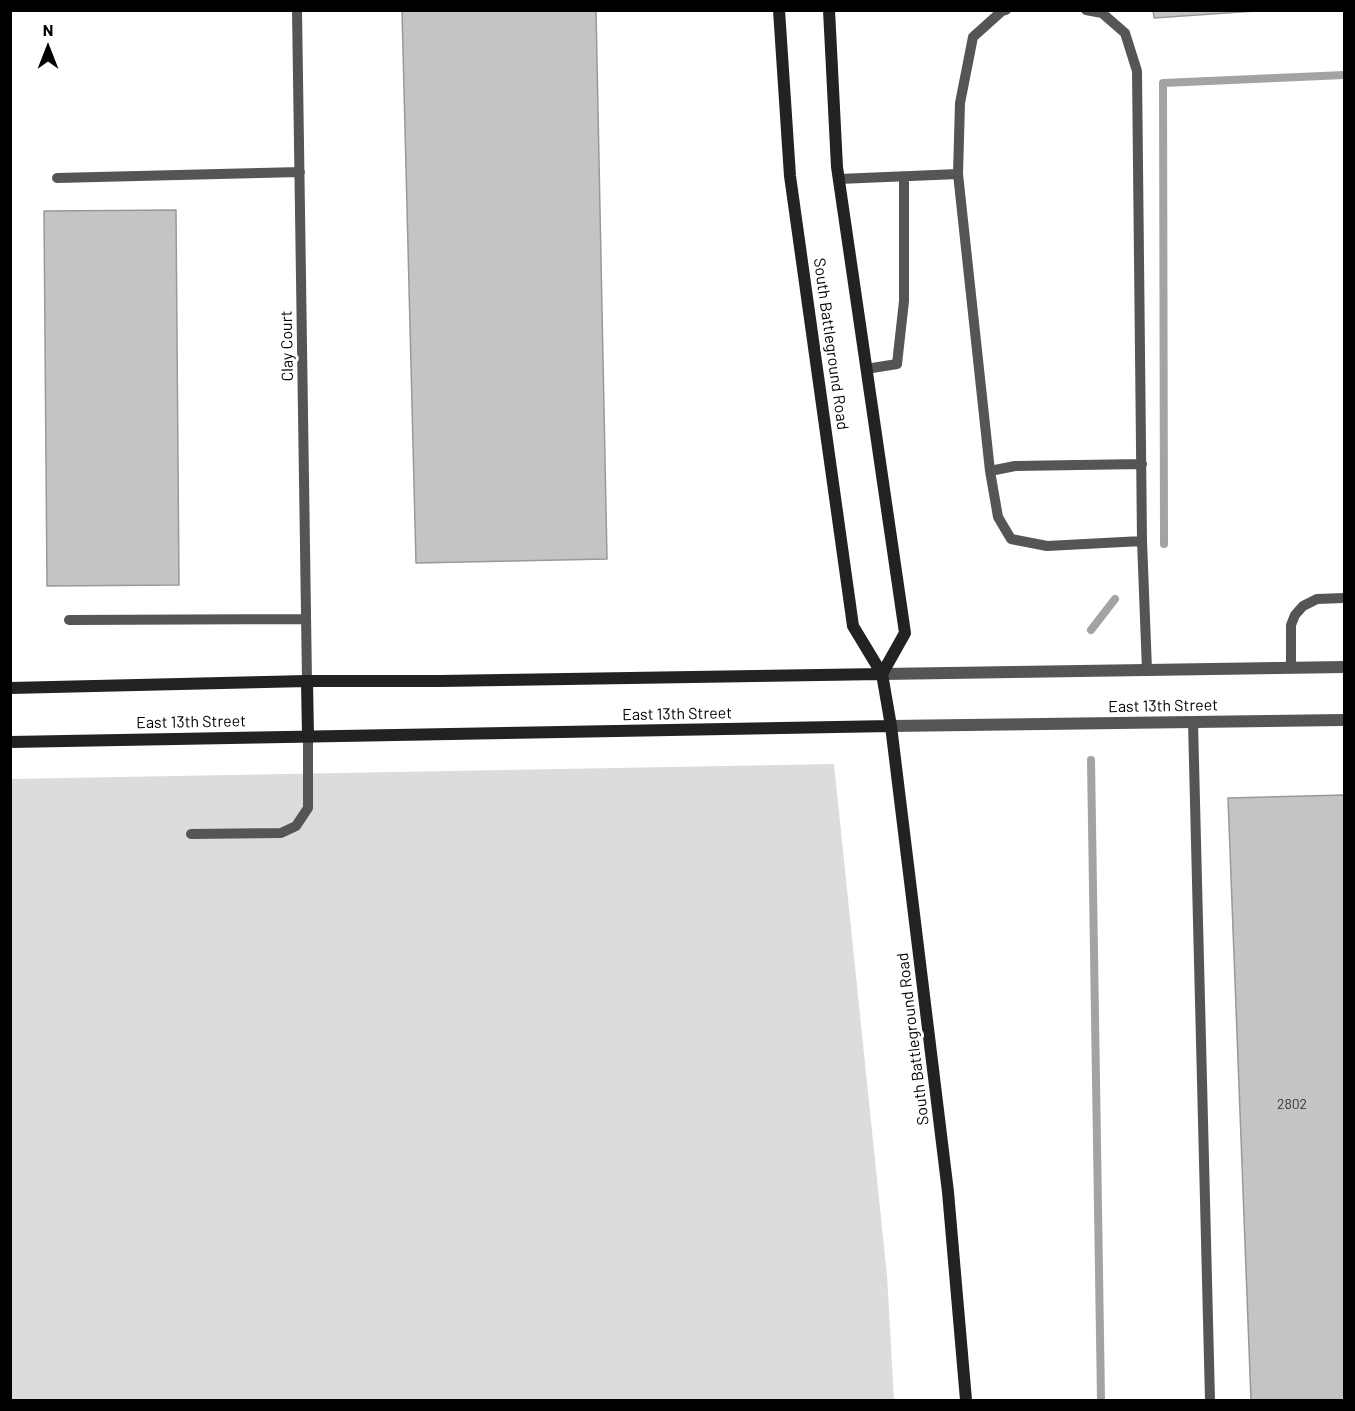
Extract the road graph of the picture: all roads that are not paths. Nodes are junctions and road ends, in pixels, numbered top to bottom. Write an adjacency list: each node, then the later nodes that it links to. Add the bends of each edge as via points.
1 (297, 10): 6 (lane, Clay Court)
2 (779, 10): 21 (main road, South Battleground Road, via 790,176 853,626)
3 (829, 10): 10 (main road, South Battleground Road)
4 (1006, 10): 7 (lane, via 973,37 960,103)
5 (1086, 10): 12 (lane, via 1102,14 1125,33 1137,70)
6 (300, 172): 9 (lane); 16 (lane, Clay Court)
7 (958, 174): 8 (lane); 13 (lane)
8 (904, 177): 10 (lane); 11 (lane, via 904,301 897,364)
9 (57, 178)
10 (839, 179): 11 (main road, South Battleground Road)
11 (866, 369): 21 (main road, South Battleground Road, via 905,633)
12 (1142, 464): 13 (lane, via 1015,466); 14 (lane)
13 (990, 471): 14 (lane, via 998,517 1011,539 1047,546)
14 (1142, 541): 20 (lane)
15 (1344, 598): 19 (lane, via 1317,598 1295,615 1291,625)
16 (305, 619): 17 (lane); 22 (lane, Clay Court)
17 (69, 620)
18 (1344, 667): 19 (street)
19 (1292, 668): 20 (street)
20 (1147, 670): 21 (street)
21 (882, 674): 22 (main road); 26 (main road, South Battleground Road)
22 (307, 681): 23 (main road); 27 (main road)
23 (10, 688)
24 (1344, 720): 25 (street, East 13th Street)
25 (1192, 722): 26 (street, East 13th Street); 31 (lane)
26 (891, 726): 27 (main road, East 13th Street); 30 (main road, South Battleground Road, via 948,1192)
27 (308, 736): 28 (main road, East 13th Street); 29 (lane, via 308,808 296,826 281,834)
28 (10, 742)
29 (191, 834)
30 (966, 1401)
31 (1210, 1401)

